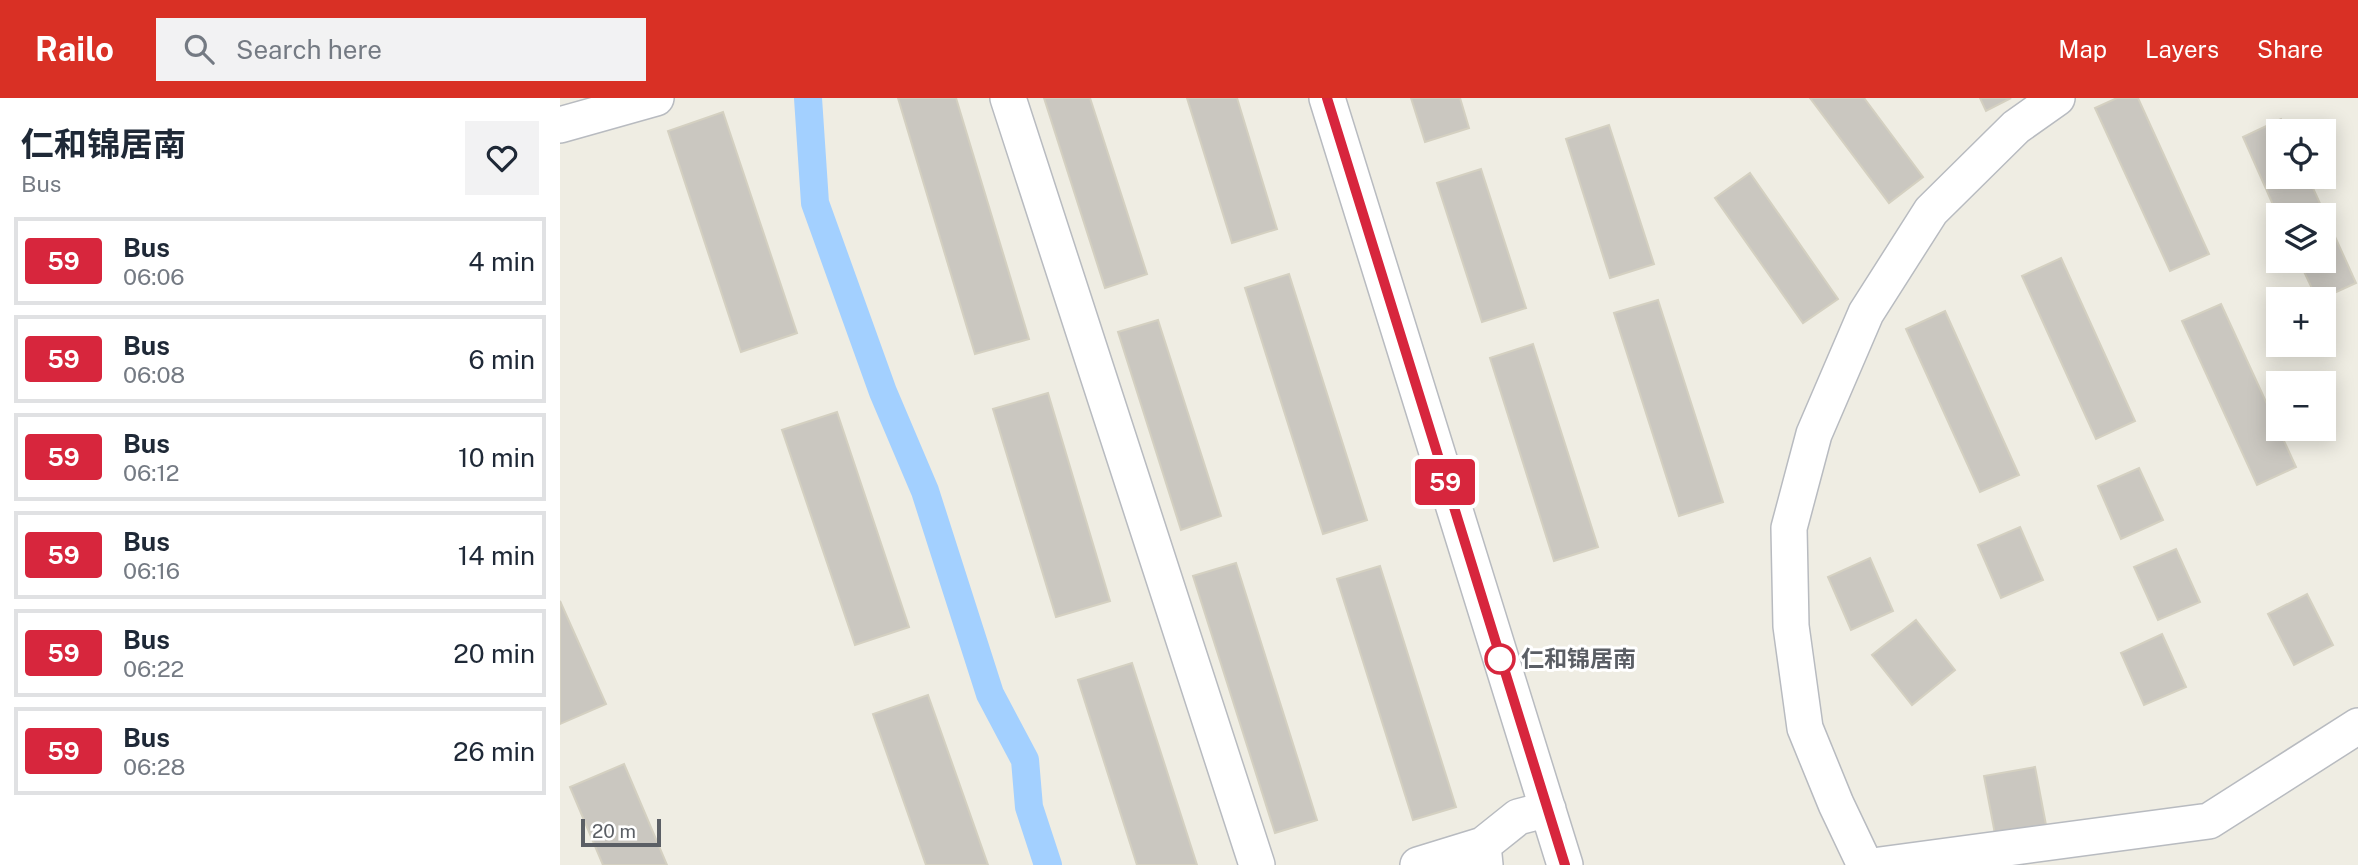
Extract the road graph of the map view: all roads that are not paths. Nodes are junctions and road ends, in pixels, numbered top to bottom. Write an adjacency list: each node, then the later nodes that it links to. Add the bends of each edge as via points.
1 (656, 98): 5 (street)
2 (1008, 98): 9 (street)
3 (1327, 98): 7 (street)
4 (2057, 98): 12 (street, via 2017,127 1931,211 1866,313 1814,434 1788,528 1791,626 1805,729)
5 (560, 125)
6 (2358, 726): 13 (street, via 2209,821)
7 (1548, 809): 8 (street, via 1518,817); 11 (street)
8 (1484, 855): 10 (street)
9 (1257, 865)
10 (1418, 865)
11 (1565, 865)
12 (1865, 865)
13 (1880, 865)

